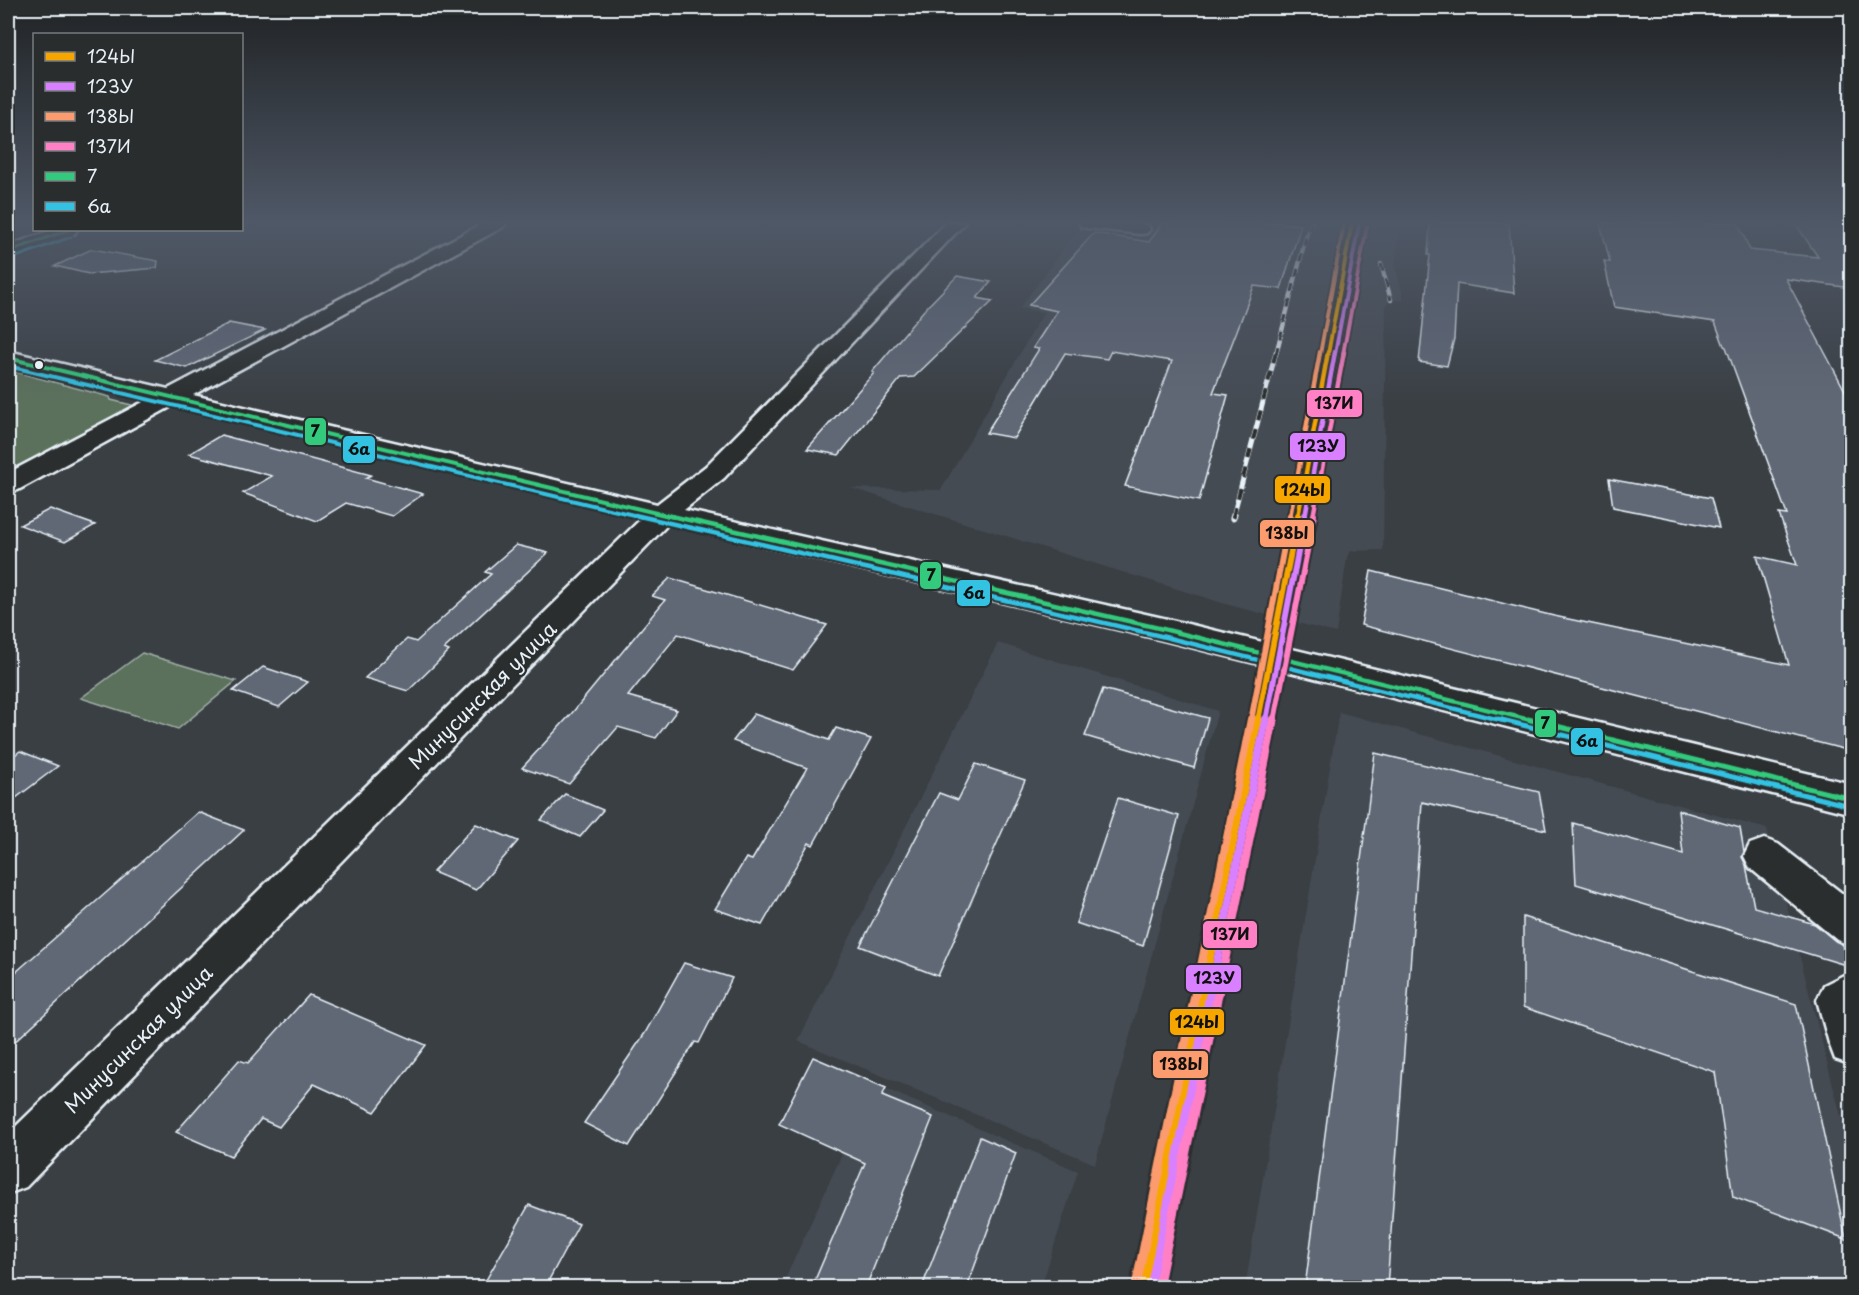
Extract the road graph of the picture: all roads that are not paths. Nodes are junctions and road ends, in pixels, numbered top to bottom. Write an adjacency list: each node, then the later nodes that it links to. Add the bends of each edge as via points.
1 (384, 283): 4 (street)
2 (898, 283): 6 (street, Минусинская улица, via 715,472)
3 (8, 358): 4 (street)
4 (172, 397): 5 (street); 6 (street)
5 (8, 484)
6 (662, 514): 7 (street, via 1163,629); 12 (street, Минусинская улица)
7 (1851, 799)
8 (1764, 856): 9 (street)
9 (1851, 927)
10 (1851, 992): 11 (street, via 1840,1000)
11 (1851, 1043)
12 (8, 1169)

